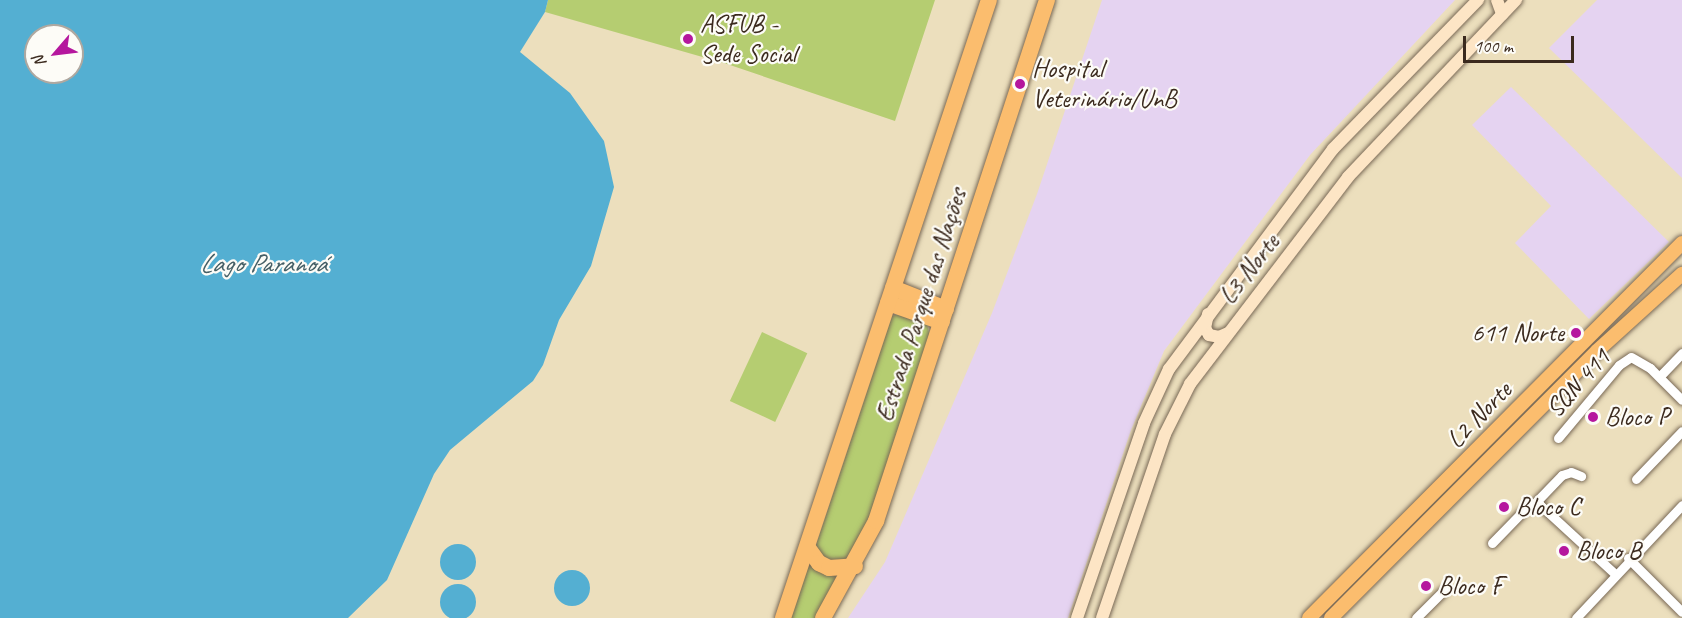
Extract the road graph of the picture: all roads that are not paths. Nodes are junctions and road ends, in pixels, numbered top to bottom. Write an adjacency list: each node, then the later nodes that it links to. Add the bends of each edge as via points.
1 (989, 0): 11 (highway, Estrada Parque das Nações)
2 (1047, 0): 13 (highway, Estrada Parque das Nações)
3 (1478, 0): 12 (main road, L3 Norte, via 1342,139)
4 (1497, 0): 6 (main road)
5 (1516, 0): 6 (main road, L3 Norte)
6 (1502, 14): 14 (main road, L3 Norte, via 1380,140)
7 (1682, 243): 8 (main road, L2 Norte)
8 (1655, 272): 10 (main road); 20 (main road, L2 Norte)
9 (1682, 274): 10 (main road, L2 Norte)
10 (1667, 289): 21 (main road, L2 Norte, via 1608,340)
11 (891, 295): 13 (highway); 27 (highway, Estrada Parque das Nações)
12 (1209, 313): 14 (main road, via 1205,328 1209,335 1219,337); 35 (main road, L3 Norte, via 1168,369 1154,396)
13 (944, 315): 29 (highway, Estrada Parque das Nações, via 876,520)
14 (1228, 333): 36 (main road, L3 Norte, via 1190,384 1169,423)
15 (1682, 353): 16 (street)
16 (1660, 376): 17 (street, SQN 411); 19 (street, SQN 411, via 1638,359 1626,359)
17 (1682, 400)
18 (1682, 431): 23 (street)
19 (1558, 438)
20 (1468, 460): 21 (main road); 37 (main road, L2 Norte)
21 (1474, 474): 38 (main road, L2 Norte)
22 (1581, 476): 24 (street, via 1571,472 1562,475)
23 (1636, 479)
24 (1534, 504): 26 (street); 30 (street, via 1545,506)
25 (1682, 506): 28 (street)
26 (1492, 543)
27 (808, 548): 29 (highway, via 830,568); 33 (highway, Estrada Parque das Nações)
28 (1629, 558): 30 (street); 32 (street)
29 (855, 566): 34 (highway, Estrada Parque das Nações)
30 (1615, 574): 40 (street)
31 (1444, 590): 39 (street)
32 (1682, 612)
33 (783, 618)
34 (823, 618)
35 (1077, 618)
36 (1102, 618)
37 (1309, 618)
38 (1331, 618)
39 (1416, 618)
40 (1576, 618)

